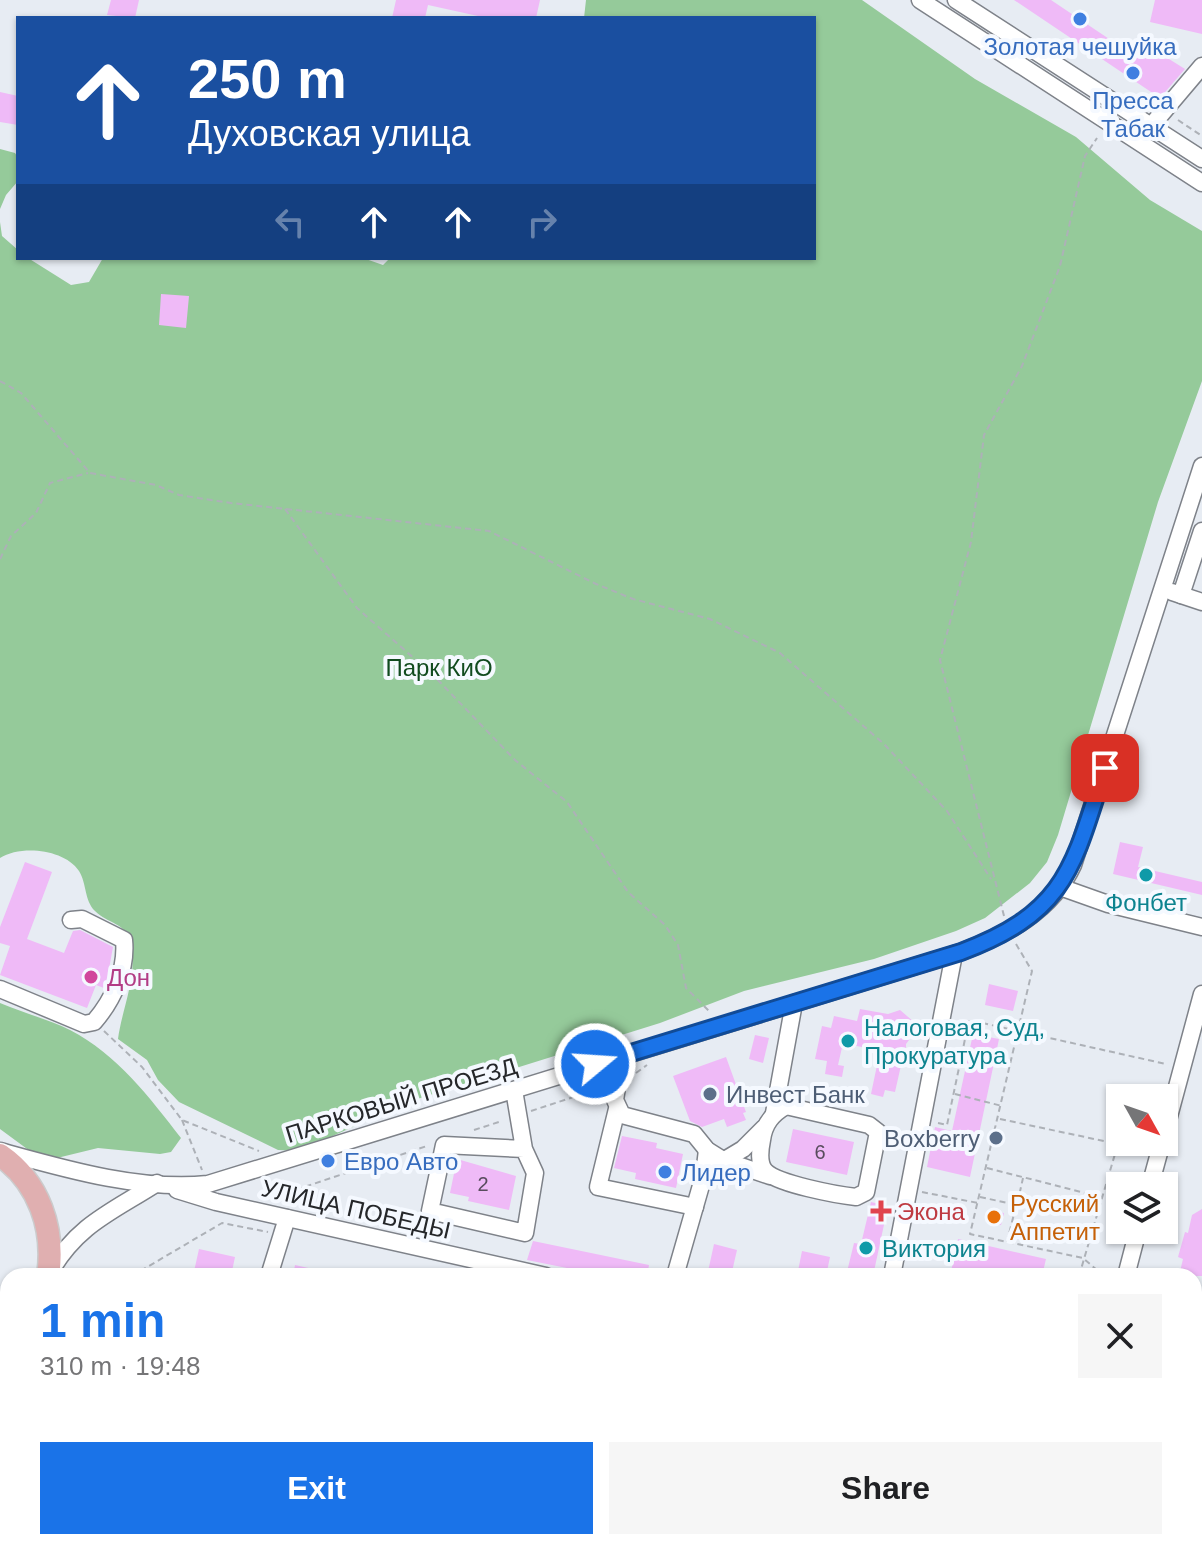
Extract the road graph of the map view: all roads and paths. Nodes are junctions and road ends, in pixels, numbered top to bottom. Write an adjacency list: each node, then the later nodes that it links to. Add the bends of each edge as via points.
1 (920, 0): 8 (street)
2 (964, 2): 5 (street)
3 (1202, 66): 4 (street)
4 (1164, 111): 5 (street); 6 (path)
5 (1152, 125): 8 (street); 9 (street)
6 (1202, 136)
7 (1097, 138): 22 (path, via 1085,156 1060,266 1033,338 984,435 971,542 940,660)
8 (1138, 143): 10 (street)
9 (1202, 159)
10 (1201, 183)
11 (0, 381): 13 (path, via 21,393)
12 (1202, 466): 15 (street, ПАРКОВЫЙ ПРОЕЗД)
13 (90, 473): 14 (path, via 156,485 179,495); 17 (path, via 50,483 36,513 11,536)
14 (285, 508): 22 (path, via 489,531 596,584 710,619 780,653 862,723 936,800); 31 (path, via 357,608 434,676 515,760 567,802 628,892 665,925 678,945 686,988)
15 (1194, 518): 18 (street, ПАРКОВЫЙ ПРОЕЗД)
16 (1202, 531): 20 (street)
17 (0, 559)
18 (1164, 582): 20 (street); 23 (street, ПАРКОВЫЙ ПРОЕЗД, via 1076,858)
19 (1202, 588): 20 (street)
20 (1183, 589): 21 (street)
21 (1202, 602)
22 (994, 883): 26 (path)
23 (1060, 887): 25 (street); 26 (street, ПАРКОВЫЙ ПРОЕЗД)
24 (71, 920): 32 (street, via 82,919 124,940 121,973)
25 (1202, 927)
26 (1009, 931): 27 (street, ПАРКОВЫЙ ПРОЕЗД); 33 (path, via 1032,971)
27 (954, 954): 29 (street, ПАРКОВЫЙ ПРОЕЗД); 62 (street)
28 (0, 989): 32 (street, via 84,1024)
29 (794, 1003): 34 (street, ПАРКОВЫЙ ПРОЕЗД); 43 (street)
30 (1201, 1004): 36 (street)
31 (700, 1005)
32 (94, 1022): 56 (path, via 142,1067 182,1120)
33 (1021, 1030): 36 (path); 40 (path, via 969,1020); 41 (path)
34 (622, 1056): 37 (street); 39 (street, ПАРКОВЫЙ ПРОЕЗД)
35 (647, 1066): 37 (path)
36 (1182, 1068): 38 (street)
37 (617, 1083): 42 (street); 44 (path)
38 (1178, 1084)
39 (514, 1090): 44 (street); 56 (street, ПАРКОВЫЙ ПРОЕЗД)
40 (953, 1094): 41 (path); 46 (path)
41 (1002, 1106): 45 (path)
42 (617, 1109): 52 (street, via 622,1115 694,1134); 67 (street, via 598,1187)
43 (774, 1113): 47 (street); 59 (street, via 786,1106 869,1125 878,1132 866,1192 856,1197)
44 (518, 1116): 48 (path); 51 (street)
45 (998, 1118): 49 (path); 57 (path)
46 (947, 1125)
47 (764, 1128): 55 (street); 59 (street, via 760,1156 763,1169)
48 (475, 1130)
49 (1106, 1141)
50 (431, 1145): 68 (path, via 286,1193)
51 (524, 1149): 51 (street, via 444,1145 430,1211 525,1233 535,1173)
52 (707, 1150): 55 (street); 58 (street)
53 (0, 1153): 61 (street, ПАРКОВЫЙ ПРОЕЗД); 73 (main road, via 20,1170 43,1211)
54 (1114, 1156): 64 (path)
55 (723, 1160): 58 (street); 59 (street)
56 (283, 1161): 61 (street, ПАРКОВЫЙ ПРОЕЗД, via 208,1184)
57 (986, 1168): 60 (path); 63 (path)
58 (704, 1175): 67 (street)
59 (773, 1177)
60 (1023, 1178): 64 (path); 66 (path)
61 (157, 1183): 68 (street, УЛИЦА ПОБЕДЫ, via 240,1207); 74 (street, via 85,1227)
62 (909, 1189): 65 (path); 79 (street)
63 (979, 1196): 65 (path); 66 (path)
64 (1102, 1197): 72 (path)
65 (978, 1203): 70 (path, via 970,1234)
66 (1017, 1205): 70 (path)
67 (695, 1207): 78 (street)
68 (284, 1210): 69 (street); 77 (street, УЛИЦА ПОБЕДЫ)
69 (281, 1235): 75 (path, via 222,1223); 76 (street)
70 (1007, 1242): 72 (path)
71 (1133, 1244): 82 (street)
72 (1083, 1258): 80 (path); 81 (path)
73 (49, 1268)
74 (53, 1268)
75 (146, 1268)
76 (271, 1268)
77 (514, 1268)
78 (677, 1268)
79 (894, 1268)
80 (1081, 1268)
81 (1095, 1268)
82 (1126, 1268)

